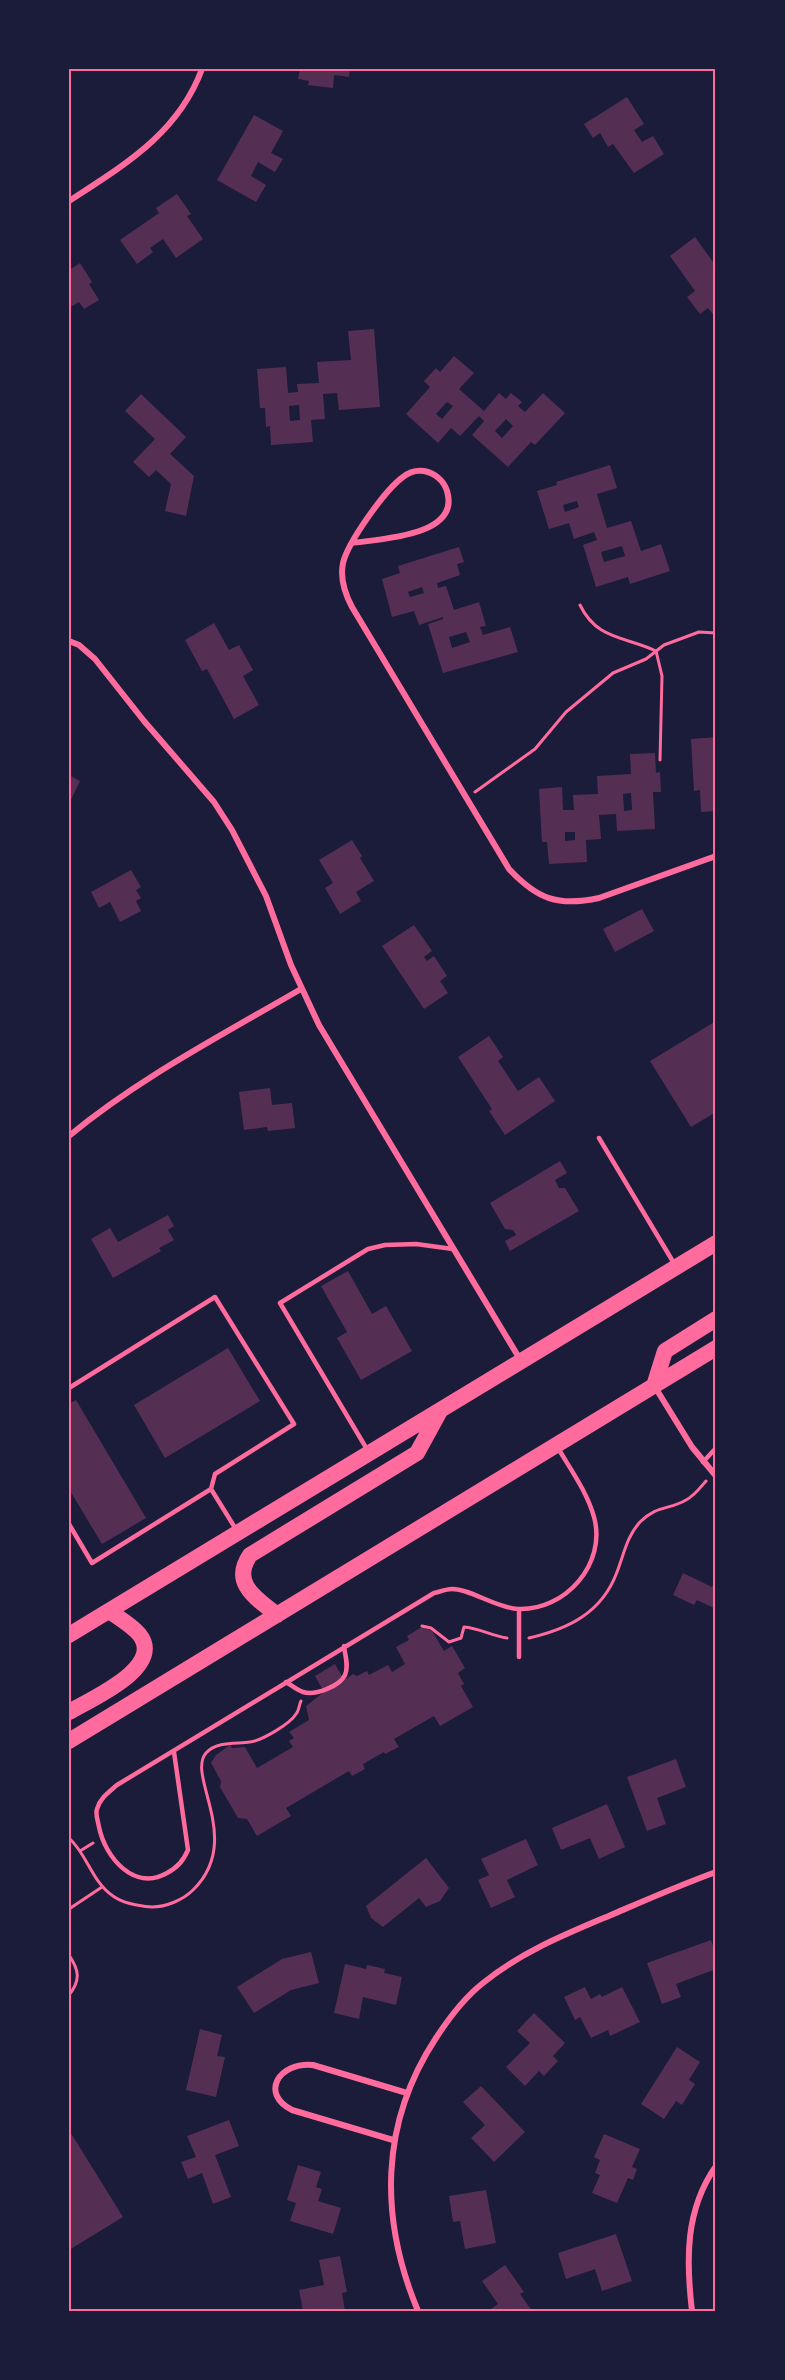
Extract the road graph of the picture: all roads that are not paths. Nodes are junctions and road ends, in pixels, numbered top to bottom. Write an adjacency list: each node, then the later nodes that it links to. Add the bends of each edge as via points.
1 (202, 69): 2 (street, via 184,106 153,142)
2 (69, 201)
3 (352, 543): 3 (street, via 372,512 404,476 424,471 445,485 449,505 434,527); 5 (street, via 343,565 345,592 352,607 508,869 523,884 557,901 579,902)
4 (69, 641): 6 (street, via 95,659 214,802 249,859)
5 (716, 856)
6 (301, 990): 7 (street, via 109,1104); 10 (street, via 352,1083)
7 (69, 1136)
8 (599, 1138): 11 (lane)
9 (716, 1243): 11 (highway)
10 (453, 1249): 14 (street); 20 (lane, via 416,1244 368,1249 280,1303)
11 (676, 1267): 14 (highway)
12 (716, 1319): 15 (highway, via 665,1351)
13 (716, 1348): 15 (highway)
14 (521, 1362): 17 (highway)
15 (654, 1386): 18 (highway); 21 (street)
16 (69, 1388): 23 (lane, via 215,1297 294,1424 215,1474)
17 (441, 1410): 20 (highway); 28 (highway, via 417,1453 250,1556 243,1569 246,1588)
18 (556, 1445): 26 (lane, via 588,1498 595,1519 590,1566 576,1586 555,1600); 28 (highway)
19 (716, 1448): 21 (lane)
20 (370, 1453): 25 (highway)
21 (703, 1462): 22 (street)
22 (716, 1476)
23 (211, 1489): 24 (lane, via 92,1563); 25 (lane)
24 (69, 1524)
25 (238, 1533): 27 (highway)
26 (519, 1609): 30 (lane, via 453,1589 434,1593); 31 (lane)
27 (109, 1611): 29 (highway); 33 (highway, via 139,1635 144,1648 142,1662 132,1674)
28 (278, 1614): 34 (highway)
29 (69, 1635)
30 (344, 1646): 32 (lane); 32 (lane, via 346,1671 337,1682 320,1692 303,1692)
31 (519, 1657)
32 (286, 1682): 35 (lane)
33 (69, 1712)
34 (69, 1741)
35 (174, 1752): 35 (lane, via 117,1785 102,1797 96,1811 101,1835 119,1866 142,1879 160,1877 174,1869 188,1850)
36 (716, 1872): 37 (street, via 565,1934 497,1972 464,2000 446,2023)
37 (406, 2094): 38 (street); 38 (street, via 307,2065 290,2067 278,2078 278,2095 285,2107)
38 (393, 2140): 40 (street, via 392,2207 396,2240)
39 (716, 2166): 41 (street, via 706,2180 691,2223 687,2265)
40 (418, 2311)
41 (692, 2311)

